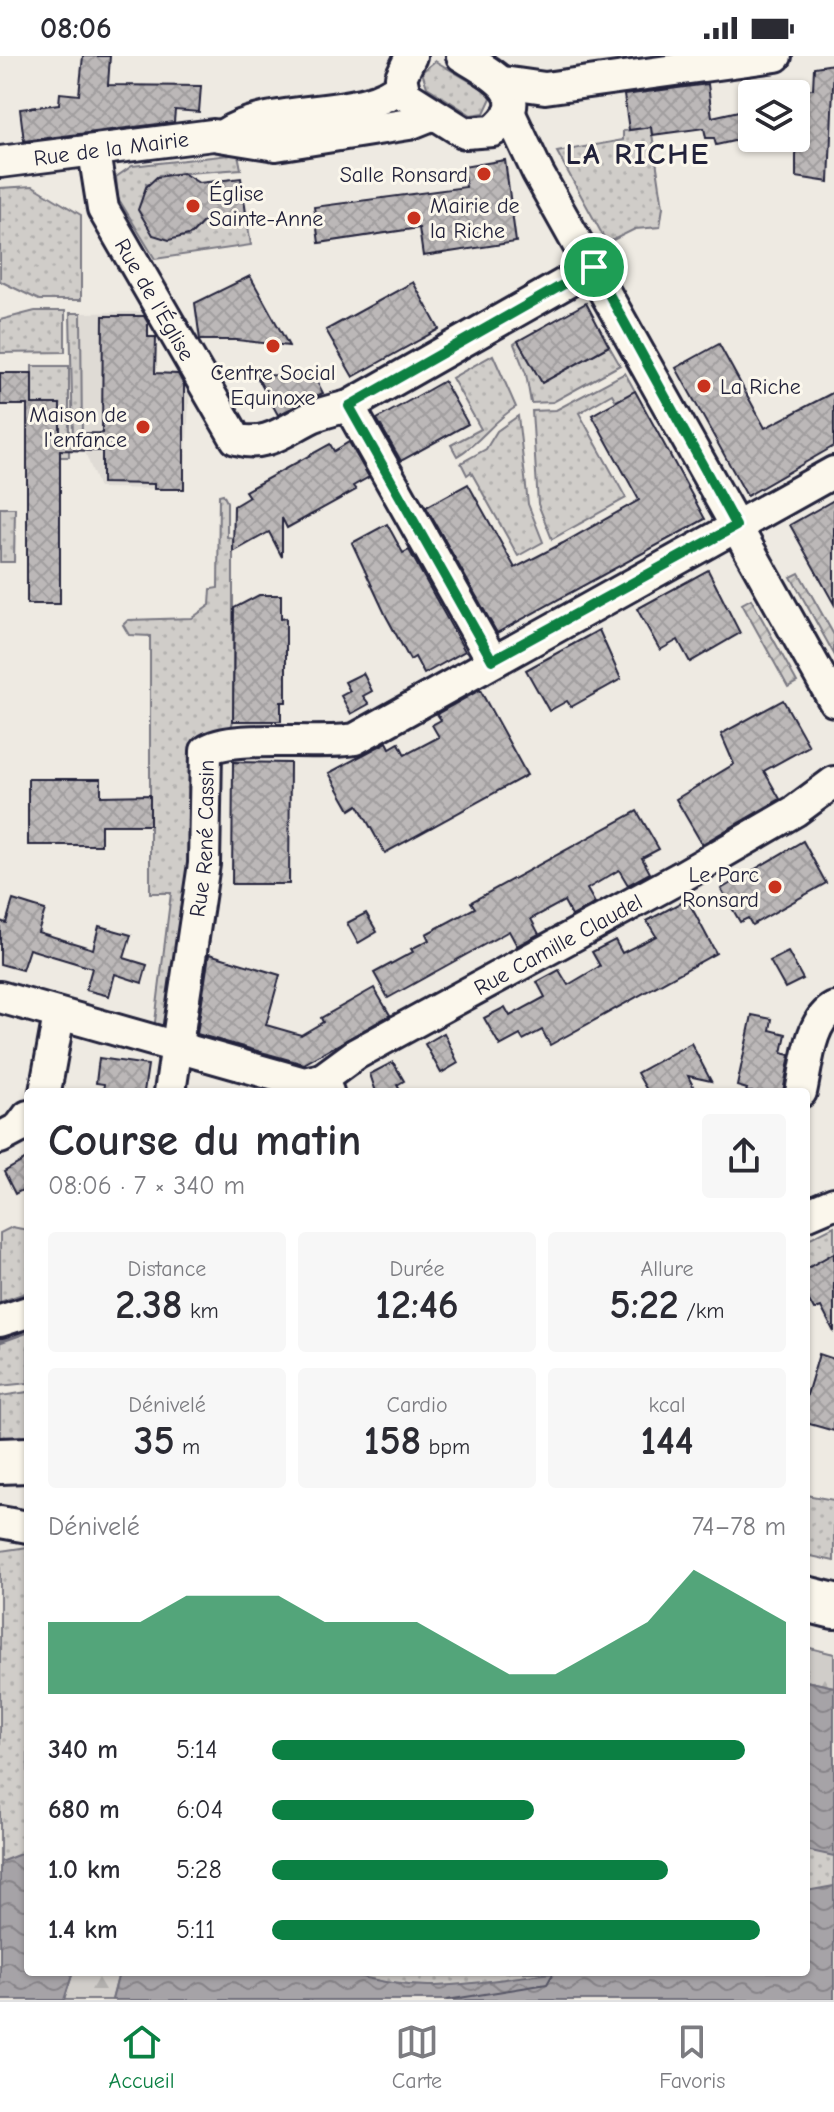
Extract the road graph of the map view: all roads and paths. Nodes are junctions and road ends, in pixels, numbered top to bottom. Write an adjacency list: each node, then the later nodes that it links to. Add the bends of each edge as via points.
1 (776, 56): 4 (street, via 545,88)
2 (467, 57): 4 (street)
3 (406, 64): 5 (street, via 405,95); 7 (street, Rue de la Mairie, via 385,100 278,114)
4 (508, 101): 6 (street, via 504,122); 10 (street)
5 (434, 114): 6 (street, via 465,133); 7 (street, Rue de la Mairie, via 409,124 276,145)
6 (487, 133): 10 (street)
7 (223, 135): 8 (street, Rue de la Mairie)
8 (94, 152): 9 (street, Rue de la Mairie); 12 (street, Rue de l'Église, via 103,209 236,439 267,441 315,416)
9 (0, 162)
10 (538, 173): 11 (street)
11 (594, 267): 12 (street); 14 (street)
12 (349, 406): 15 (street)
13 (834, 472): 14 (street, Rue René Cassin)
14 (736, 526): 15 (street, Rue René Cassin); 16 (street)
15 (492, 660): 21 (street, Rue René Cassin, via 355,739 224,743 206,751 204,864)
16 (834, 701)
17 (834, 782): 22 (street, Rue Camille Claudel, via 795,811 679,878 356,1054)
18 (0, 997): 20 (street)
19 (834, 1008): 25 (street, via 816,1030)
20 (59, 1015): 21 (street); 23 (street)
21 (177, 1047): 22 (street); 24 (street)
22 (325, 1085)
23 (46, 1088)
24 (171, 1088)
25 (802, 1088)
26 (24, 1121): 27 (street)
27 (0, 1138)
28 (834, 1203): 29 (street)
29 (810, 1213)
30 (24, 1313): 31 (street)
31 (0, 1321)
32 (24, 1460): 33 (highway)
33 (0, 1461)
34 (24, 1487): 35 (highway)
35 (0, 1488)
36 (0, 1522): 37 (street)
37 (24, 1526)
38 (810, 1573): 39 (highway)
39 (834, 1579)
40 (810, 1600): 41 (highway)
41 (834, 1606)

